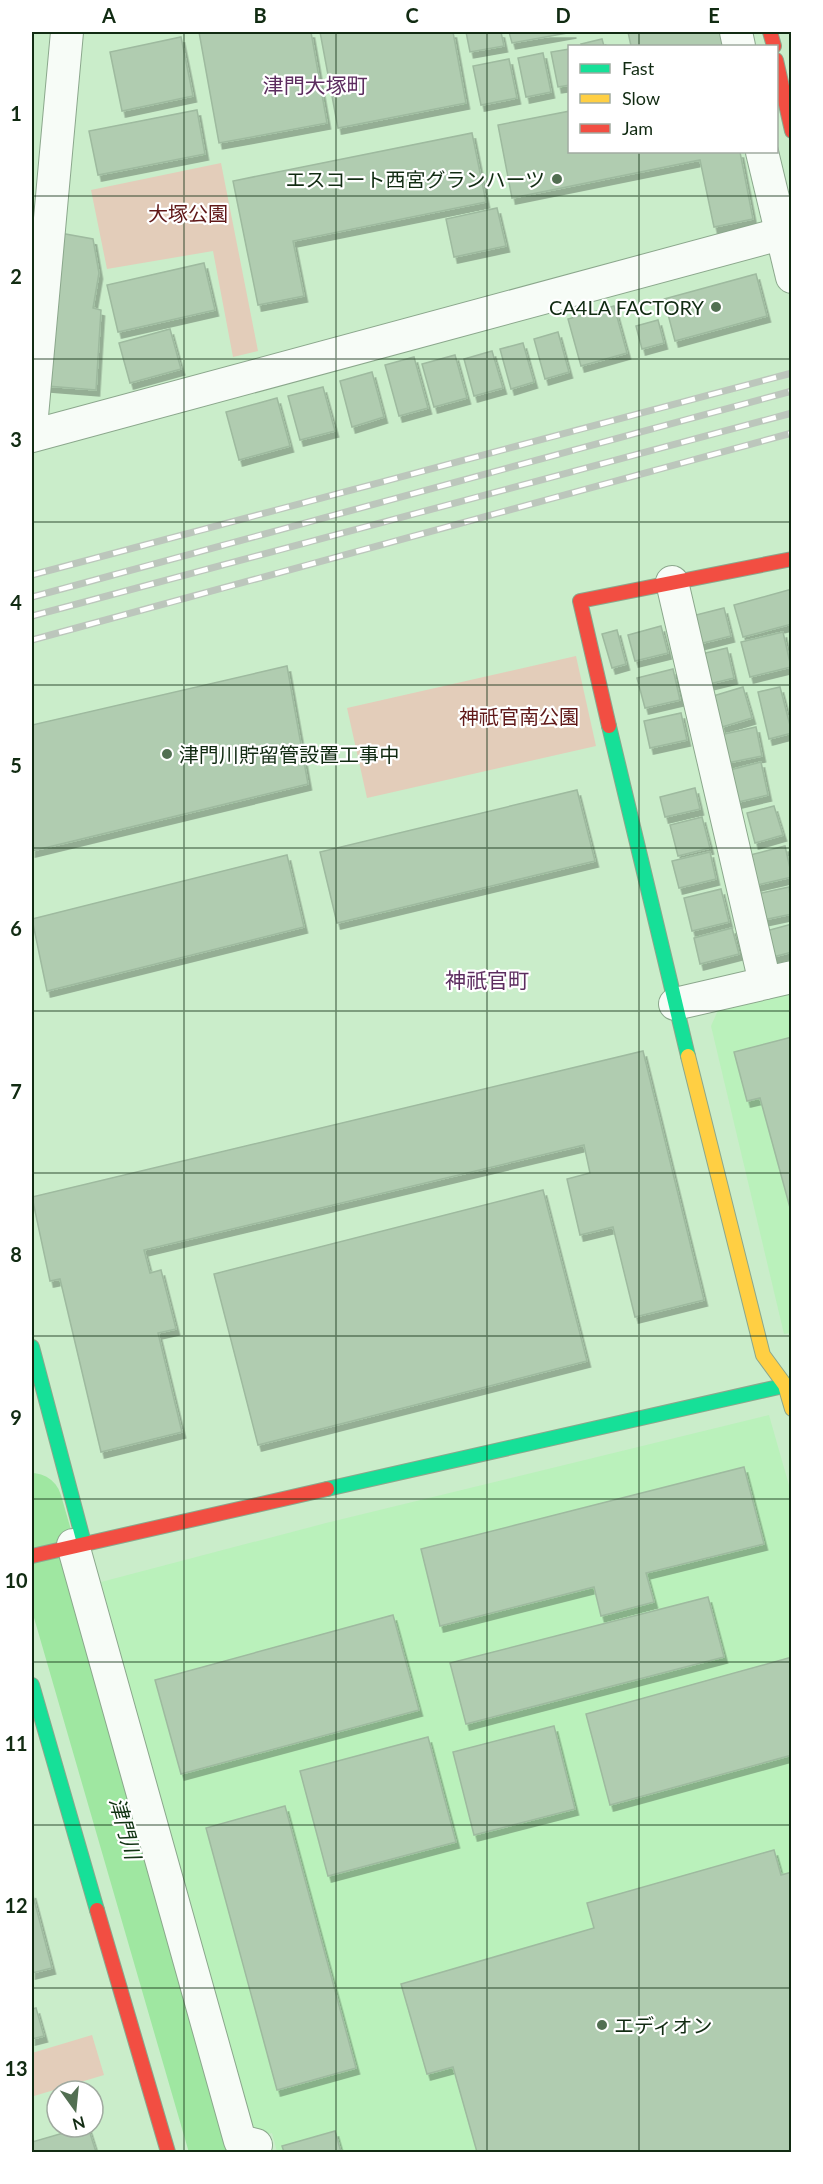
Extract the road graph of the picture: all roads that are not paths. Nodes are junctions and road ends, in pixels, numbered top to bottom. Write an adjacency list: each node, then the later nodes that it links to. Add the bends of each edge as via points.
1 (67, 32): 7 (street)
2 (778, 65): 3 (street)
3 (792, 131)
4 (762, 153): 5 (street)
5 (780, 234): 6 (street); 8 (street)
6 (792, 277)
7 (32, 416)
8 (32, 436)
9 (792, 559): 10 (street)
10 (672, 582): 11 (street); 12 (street, via 580,602)
11 (778, 980): 12 (street)
12 (675, 1004): 14 (street, via 763,1355)
13 (32, 1347): 16 (street)
14 (788, 1384): 15 (street); 16 (street)
15 (792, 1409)
16 (73, 1545): 17 (street); 19 (street, via 240,2141)
17 (32, 1556)
18 (32, 1685): 20 (street)
19 (256, 2145)
20 (168, 2152)

